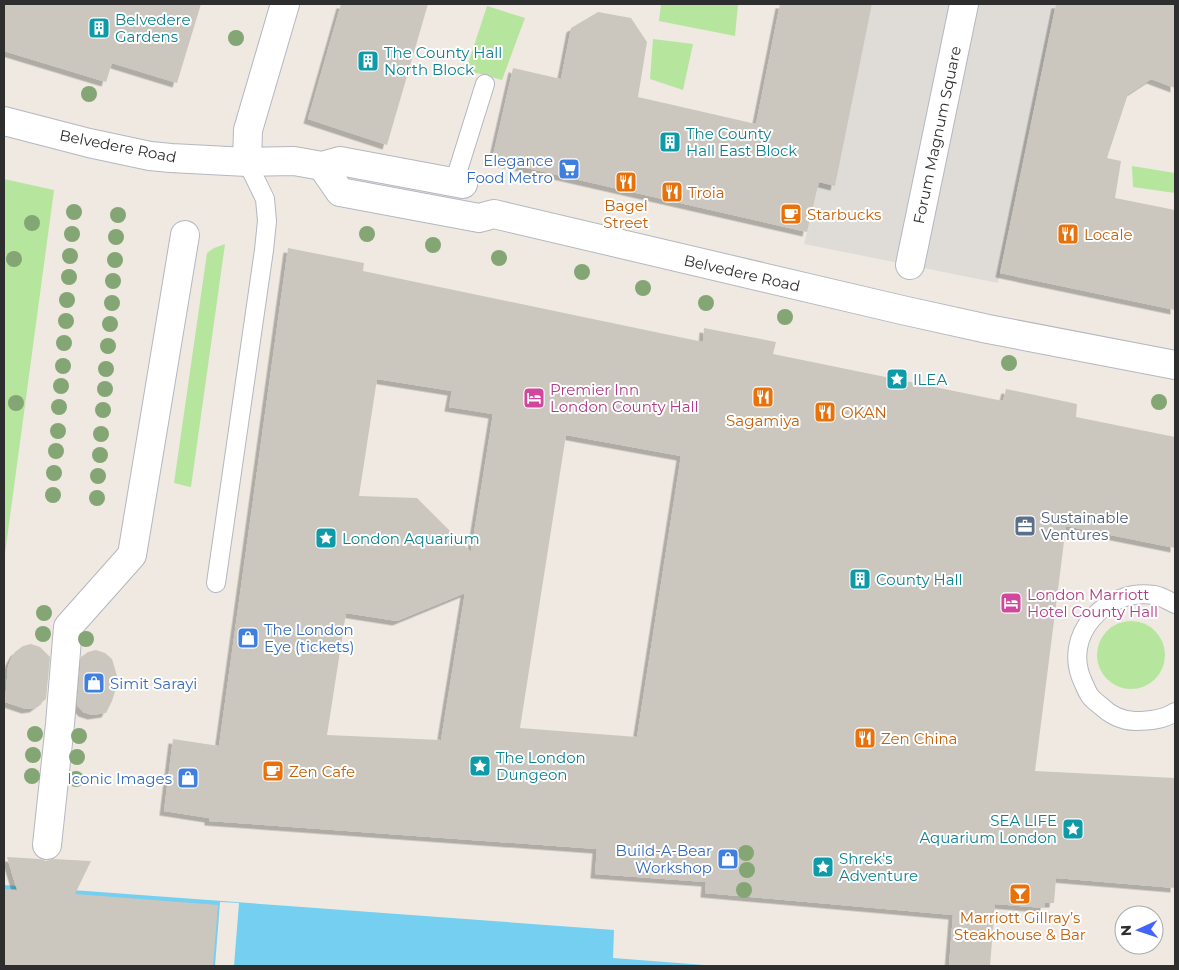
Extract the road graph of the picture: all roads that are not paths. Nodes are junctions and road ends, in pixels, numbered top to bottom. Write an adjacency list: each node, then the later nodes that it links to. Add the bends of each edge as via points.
1 (285, 4): 5 (street, via 248,130)
2 (964, 4): 9 (street, Forum Magnum Square)
3 (485, 84): 7 (lane)
4 (4, 121): 5 (street, Belvedere Road, via 150,156)
5 (247, 162): 6 (street, Belvedere Road, via 294,161); 11 (lane, via 265,198 267,221)
6 (322, 166): 7 (street, Belvedere Road, via 340,161); 10 (street, Belvedere Road, via 340,192 479,218 494,214 866,302)
7 (459, 184)
8 (186, 235): 14 (street, via 132,555 68,627)
9 (910, 265)
10 (1175, 365)
11 (216, 583)
12 (1175, 604): 13 (lane, via 1155,595 1125,596 1105,605 1086,627 1080,640 1077,662 1089,695 1108,712 1128,721 1152,721)
13 (1175, 712)
14 (47, 846)

